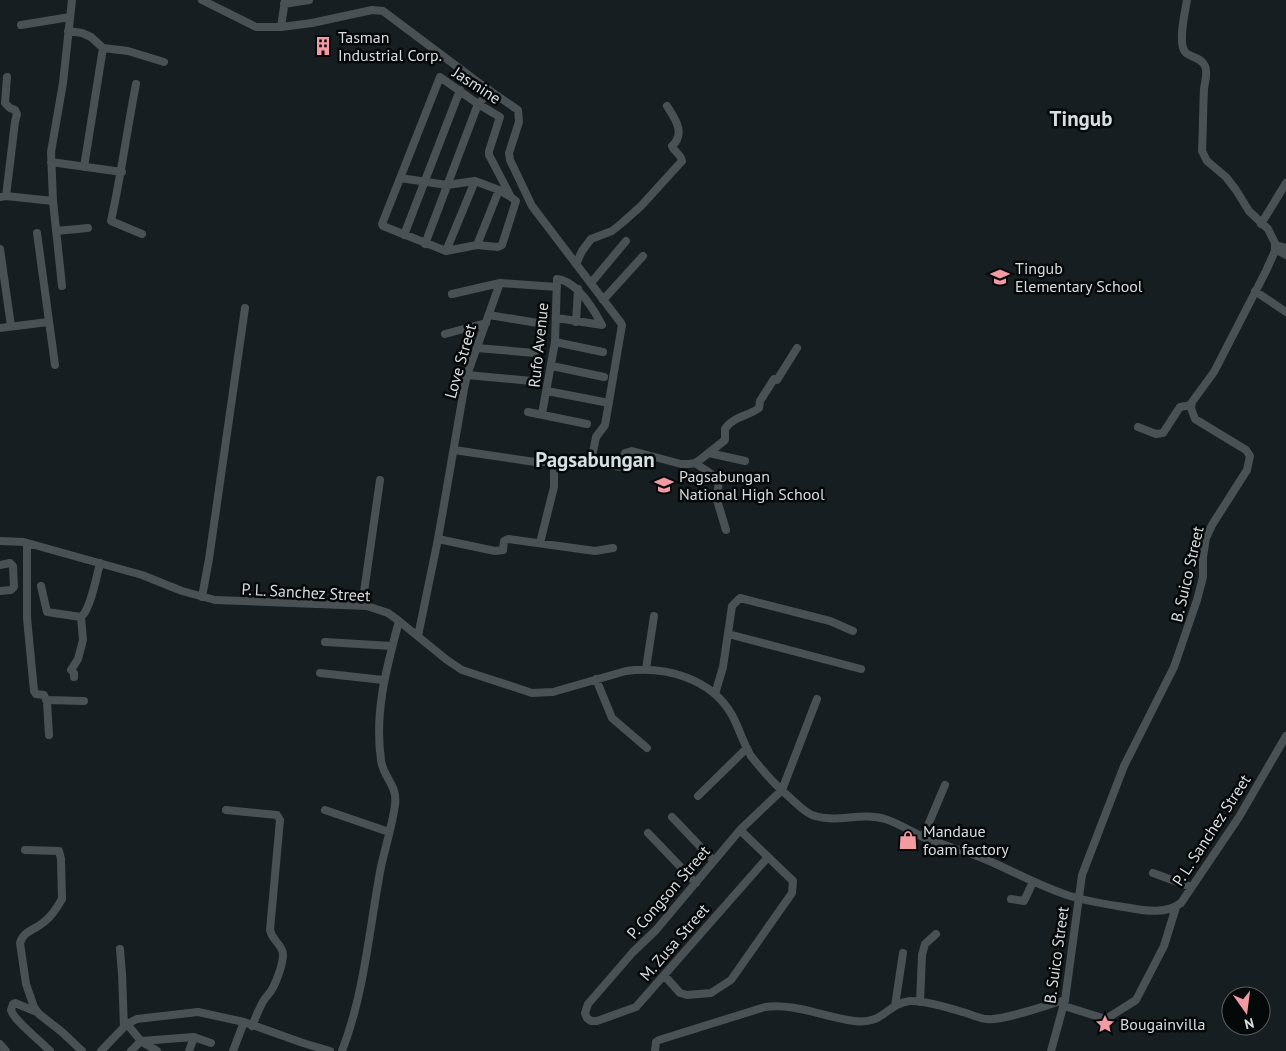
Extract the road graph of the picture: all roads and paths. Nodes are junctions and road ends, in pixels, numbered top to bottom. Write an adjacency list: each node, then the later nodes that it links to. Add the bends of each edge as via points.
1 (72, 0): 6 (street)
2 (202, 0): 8 (street, via 256,27)
3 (309, 0): 5 (street)
4 (1187, 0): 30 (street, via 1183,49 1205,65 1207,74 1202,151)
5 (284, 2): 8 (street)
6 (70, 17): 7 (street); 9 (street)
7 (21, 25)
8 (282, 26): 14 (street, via 372,10 384,11)
9 (68, 31): 10 (street, via 82,33); 18 (street)
10 (103, 48): 11 (street); 19 (street)
11 (164, 62)
12 (8, 77): 27 (street, via 5,103 17,114)
13 (136, 84): 20 (street)
14 (486, 87): 16 (street, via 478,96); 45 (street, via 518,110 519,122 509,153 510,160 532,206)
15 (460, 90): 16 (street, Jasmine); 21 (street, Jasmine, via 440,77); 23 (street)
16 (479, 103): 25 (street); 28 (street, Jasmine, via 500,117 489,151)
17 (667, 106): 45 (street, via 679,129 679,136 672,146 682,161 622,223 612,231 591,239)
18 (51, 162): 19 (street); 29 (street)
19 (84, 167): 20 (street)
20 (122, 172): 34 (street, via 111,221)
21 (400, 178): 23 (street); 35 (street, via 382,224 384,228)
22 (475, 181): 25 (street); 26 (street); 42 (street)
23 (424, 182): 25 (street); 35 (street)
24 (1286, 183): 30 (street)
25 (447, 185): 37 (street)
26 (499, 190): 28 (street); 38 (street)
27 (3, 197): 29 (street)
28 (514, 199): 38 (street, via 502,245)
29 (53, 201): 32 (street)
30 (1261, 224): 39 (street, via 1268,230)
31 (88, 228): 32 (street)
32 (56, 231): 49 (street)
33 (37, 233): 58 (street)
34 (142, 234)
35 (404, 235): 37 (street)
36 (626, 241): 46 (street)
37 (425, 244): 42 (street)
38 (477, 245): 42 (street)
39 (1275, 247): 40 (street); 43 (street); 51 (street)
40 (1286, 248)
41 (0, 249): 61 (street)
42 (446, 251)
43 (1286, 255)
44 (643, 256): 53 (street)
45 (576, 264): 46 (street)
46 (591, 282): 53 (street)
47 (500, 283): 48 (street); 52 (street); 57 (street, Love Street)
48 (557, 283): 50 (street, via 570,282); 56 (street, Rufo Avenue)
49 (62, 286)
50 (578, 289): 59 (street); 59 (street, via 602,324)
51 (1255, 291): 55 (street); 76 (street, via 1214,372)
52 (452, 294)
53 (603, 300): 75 (street, via 622,326)
54 (245, 308): 98 (street)
55 (1286, 312)
56 (557, 318): 59 (street); 64 (street, Rufo Avenue)
57 (487, 319): 60 (street); 63 (street); 65 (street, Love Street)
58 (48, 322): 61 (street); 69 (street)
59 (576, 322)
60 (538, 323)
61 (11, 326): 62 (street)
62 (0, 328)
63 (445, 334)
64 (555, 342): 67 (street); 70 (street, Rufo Avenue)
65 (477, 348): 68 (street); 71 (street, Love Street)
66 (797, 348): 82 (street, via 777,380 774,379 759,408 733,420 725,429 725,440)
67 (603, 352)
68 (535, 353)
69 (55, 366)
70 (552, 366): 72 (street); 74 (street, Rufo Avenue)
71 (467, 375): 73 (street); 81 (street, Love Street)
72 (604, 377)
73 (531, 381)
74 (547, 391): 75 (street); 78 (street, Rufo Avenue)
75 (609, 403): 85 (street, via 605,425 596,437)
76 (1191, 405): 80 (street, via 1180,407 1164,433 1159,435); 139 (street, B. Suico Street, via 1196,419 1246,450 1250,456 1247,470 1206,538 1203,577 1185,639 1171,676 1124,766 1082,874)
77 (528, 412): 78 (street)
78 (542, 414): 79 (street)
79 (587, 424)
80 (1138, 427)
81 (454, 450): 84 (street); 89 (street, Love Street)
82 (710, 453): 83 (street); 86 (street)
83 (745, 461)
84 (554, 462): 85 (street, via 574,459); 92 (street, via 554,487)
85 (591, 462): 86 (street, via 621,467 625,453 632,451 681,464)
86 (695, 463): 88 (street, via 719,479 717,500)
87 (380, 480): 99 (street)
88 (726, 530)
89 (438, 539): 92 (street, via 495,551 503,550 506,539); 105 (street, Love Street)
90 (0, 541): 91 (street, P. L. Sanchez Street)
91 (28, 543): 94 (street, P. L. Sanchez Street); 116 (street, via 27,618 34,691 44,695)
92 (540, 543): 93 (street, via 594,551)
93 (613, 548)
94 (100, 563): 98 (street, P. L. Sanchez Street); 101 (street, via 95,585)
95 (0, 565): 97 (street, via 10,563 14,566 14,587)
96 (41, 586): 101 (street, via 47,612)
97 (0, 591)
98 (202, 597): 99 (street, P. L. Sanchez Street, via 246,603)
99 (362, 606): 102 (street, P. L. Sanchez Street, via 388,613)
100 (654, 616): 108 (street)
101 (81, 617): 111 (street, via 83,640 71,670)
102 (399, 621): 105 (street, P. L. Sanchez Street); 107 (street)
103 (853, 631): 104 (street, via 830,621 740,598 732,606)
104 (728, 634): 109 (street); 114 (street)
105 (418, 636): 112 (street, P. L. Sanchez Street, via 462,670 532,693 553,692)
106 (325, 642): 107 (street)
107 (392, 646): 113 (street)
108 (646, 669): 112 (street, P. L. Sanchez Street); 114 (street, P. L. Sanchez Street, via 689,679)
109 (861, 669)
110 (320, 673): 113 (street)
111 (74, 677)
112 (596, 679): 120 (street, via 612,718)
113 (384, 680): 129 (street, via 380,707 380,759 395,793)
114 (715, 694): 121 (street, P. L. Sanchez Street, via 731,714)
115 (817, 699): 123 (street)
116 (46, 700): 117 (street); 118 (street)
117 (84, 701)
118 (49, 735)
119 (1286, 736): 138 (street, P. L. Sanchez Street, via 1239,817)
120 (647, 748)
121 (747, 748): 123 (street, P. L. Sanchez Street); 124 (street)
122 (945, 785): 131 (street)
123 (782, 790): 128 (street, P. Congson Street); 131 (street, P. L. Sanchez Street, via 802,809 818,816 878,817)
124 (698, 796)
125 (226, 810): 153 (street, via 277,815 280,820 270,930 283,954 272,991)
126 (325, 810): 129 (street)
127 (672, 817): 134 (street)
128 (740, 830): 133 (street); 134 (street, P. Congson Street)
129 (389, 832): 168 (street, via 362,979)
130 (648, 833): 137 (street)
131 (924, 837): 136 (street, P. L. Sanchez Street)
132 (25, 850): 149 (street, via 59,851 61,859 62,899 45,921 26,933 20,943 26,984)
133 (768, 857): 145 (street, M. Zusa Street); 145 (street, via 793,881 792,893 731,980 711,993 687,995 680,993)
134 (713, 860): 137 (street, P. Congson Street)
135 (1153, 873): 138 (street)
136 (1033, 882): 139 (street, P. L. Sanchez Street); 140 (street, via 1024,901)
137 (696, 883): 150 (street, P. Congson Street, via 588,1004)
138 (1192, 887): 141 (street, P. L. Sanchez Street)
139 (1078, 898): 141 (street, P. L. Sanchez Street, via 1153,911); 147 (street, B. Suico Street)
140 (1011, 899)
141 (1176, 907): 147 (street, via 1164,946 1136,1000 1106,1019)
142 (936, 934): 146 (street, via 925,944 922,955)
143 (120, 949): 152 (street)
144 (903, 953): 148 (street)
145 (664, 975): 150 (street, M. Zusa Street, via 636,1006 597,1021)
146 (920, 1002): 147 (street, via 987,1019); 148 (street)
147 (1064, 1003): 170 (street, B. Suico Street)
148 (895, 1006): 169 (street, via 868,1022 764,1006 659,1040)
149 (37, 1012): 160 (street, via 15,1003 11,1010 16,1020); 161 (street)
150 (586, 1018)
151 (244, 1022): 152 (street, via 198,1012 137,1019); 153 (street); 166 (street)
152 (126, 1025): 155 (street); 162 (street)
153 (252, 1026): 158 (street)
154 (194, 1036): 155 (street); 156 (street); 165 (street)
155 (141, 1041): 163 (street); 164 (street)
156 (211, 1043)
157 (0, 1044): 159 (street)
158 (302, 1047): 167 (street)
159 (6, 1051)
160 (50, 1051)
161 (82, 1051)
162 (101, 1051)
163 (131, 1051)
164 (156, 1051)
165 (189, 1051)
166 (233, 1051)
167 (330, 1051)
168 (342, 1051)
169 (655, 1051)
170 (1051, 1051)

